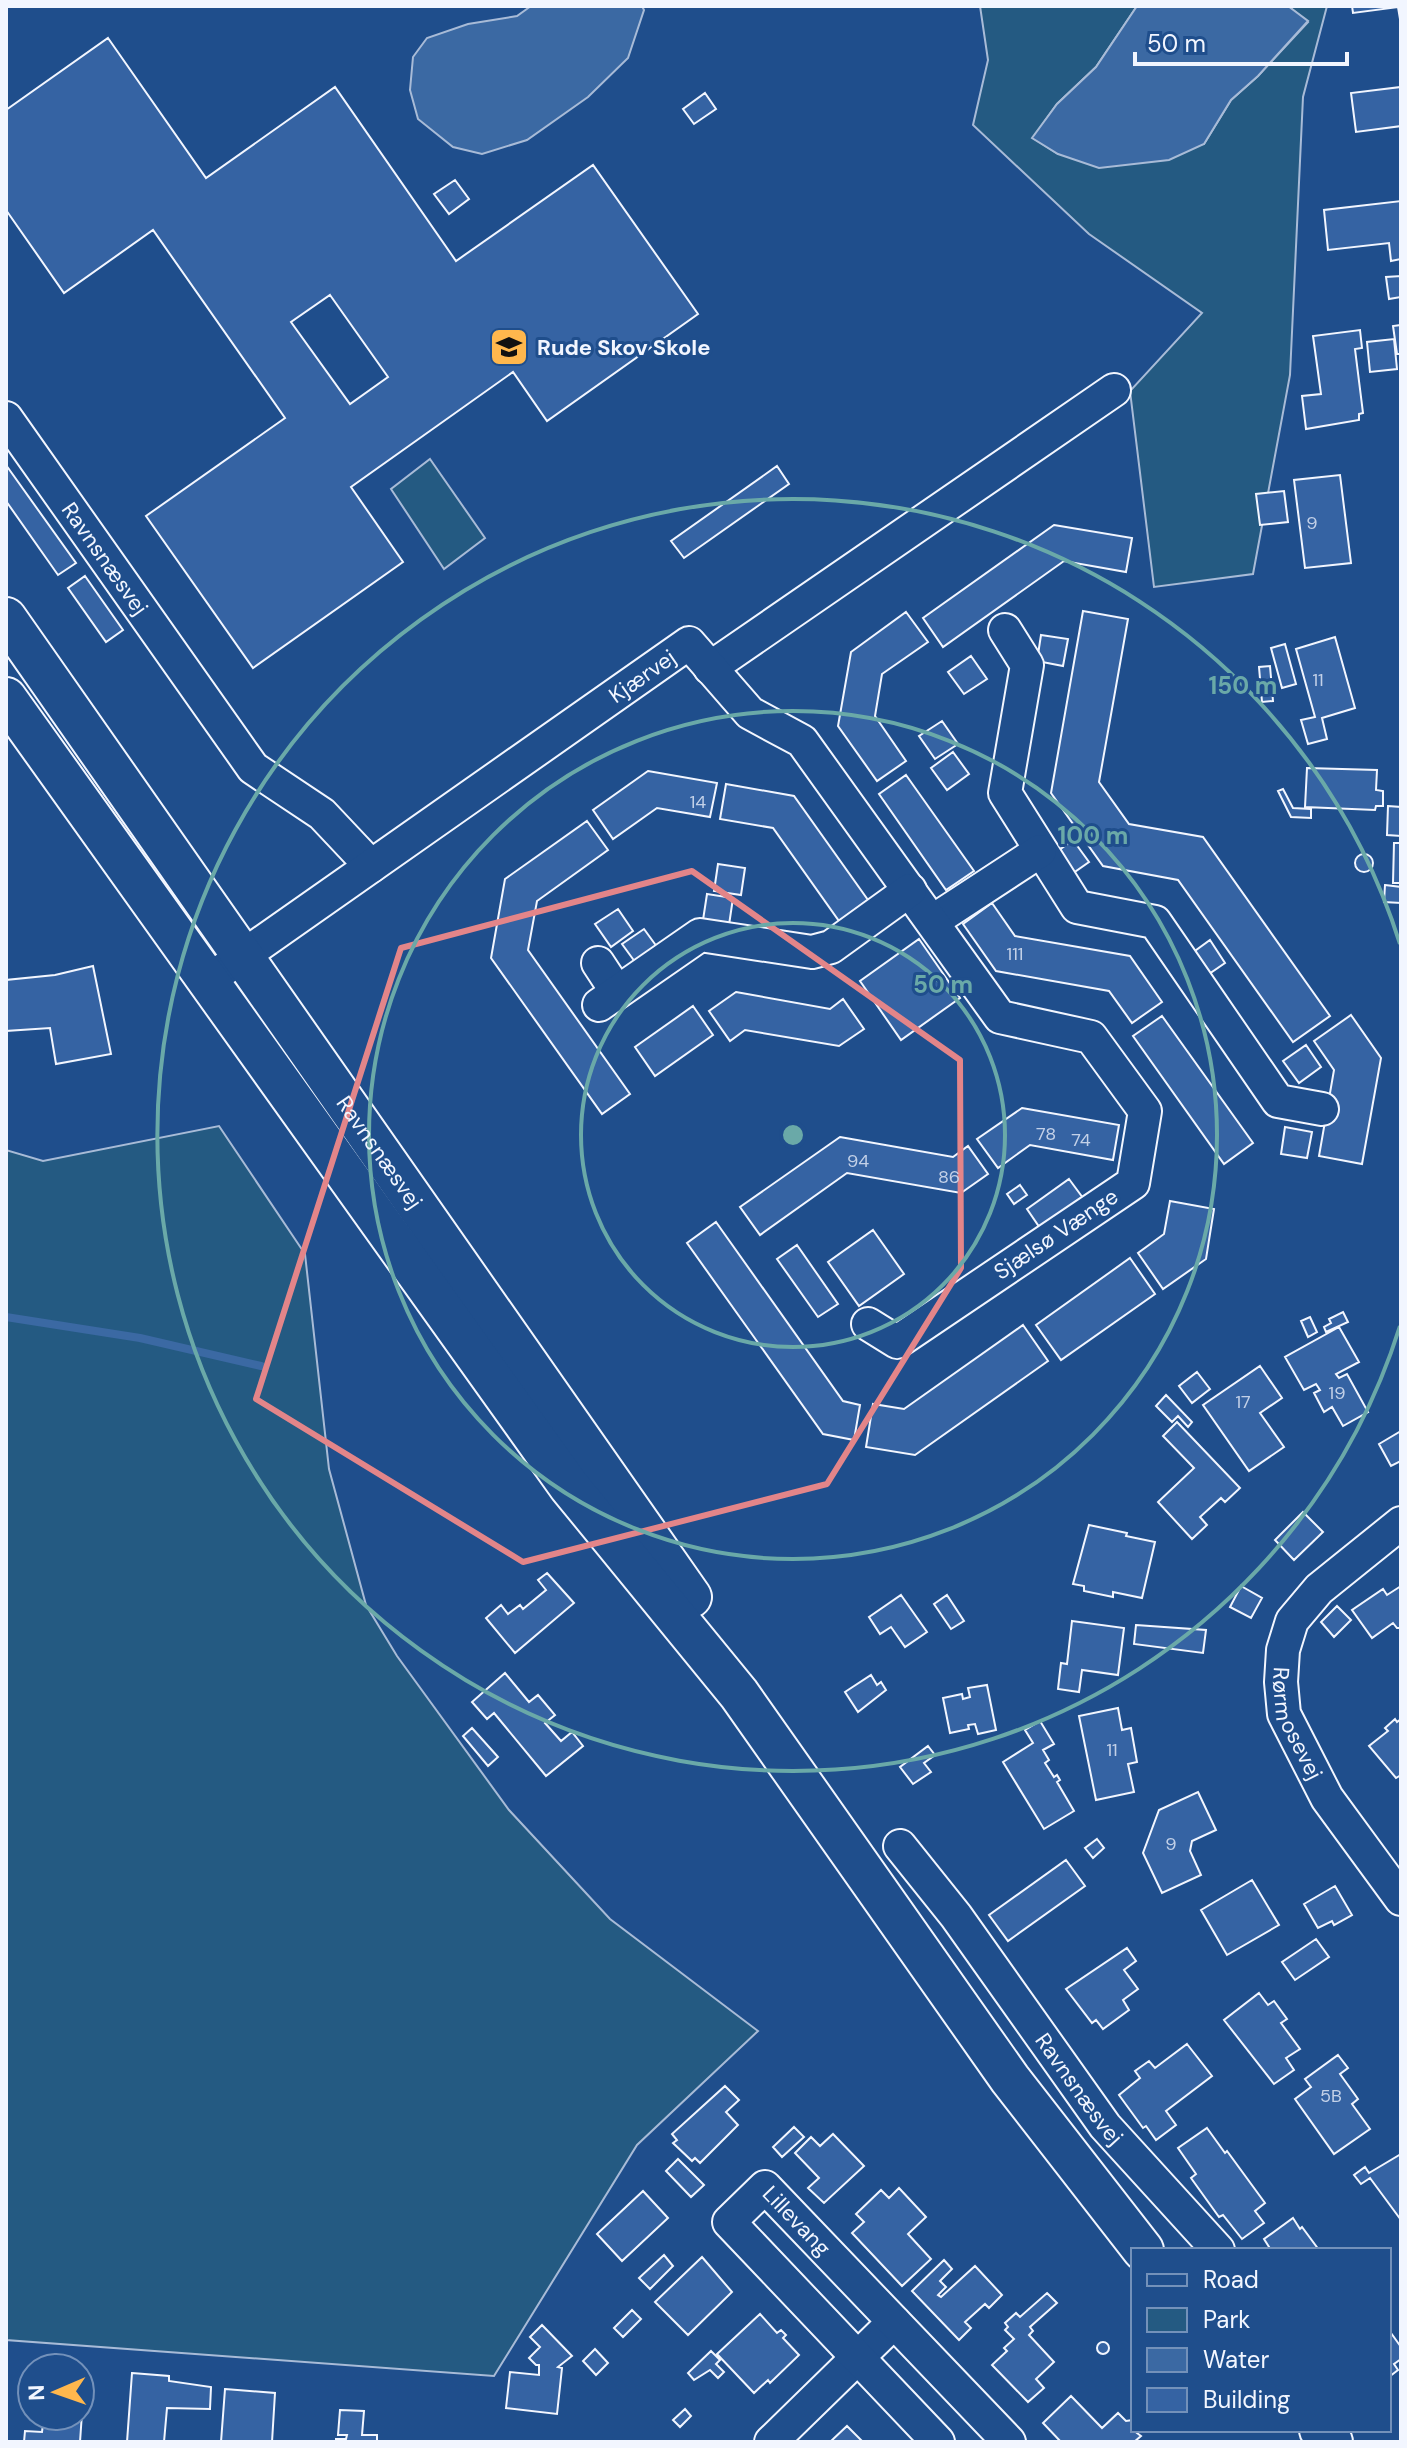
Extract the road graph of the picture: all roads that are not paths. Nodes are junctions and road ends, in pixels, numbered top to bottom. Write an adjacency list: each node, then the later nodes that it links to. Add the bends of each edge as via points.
1 (1114, 390): 5 (street, Kjærvej)
2 (6, 418): 8 (street, Ravnsnæsvej, via 253,768 322,814)
3 (6, 618): 11 (main road, Ravnsnæsvej)
4 (1005, 630): 7 (street, via 1027,665 1005,793)
5 (710, 668): 8 (street, Kjærvej, via 689,643); 9 (street, Sjælsø Vænge, via 750,713 802,741)
6 (6, 698): 13 (main road, Ravnsnæsvej)
7 (1040, 851): 10 (street); 14 (street, via 1077,907 1155,922 1278,1101)
8 (371, 866): 11 (street, Kjærvej)
9 (910, 890): 10 (street, Sjælsø Vænge); 12 (street, via 831,947 812,952 700,935 608,998)
10 (933, 921): 15 (street, Sjælsø Vænge, via 1000,1017 1091,1037 1145,1111 1133,1183 897,1342)
11 (245, 956): 13 (street, Kjærvej); 17 (main road, Ravnsnæsvej, via 692,1599)
12 (598, 963)
13 (206, 981): 17 (main road, Ravnsnæsvej, via 569,1486)
14 (1322, 1109)
15 (868, 1324)
16 (1401, 1523): 19 (street, Rørmosevej, via 1319,1589 1292,1621 1281,1682 1284,1714 1327,1798)
17 (739, 1694): 21 (main road, Ravnsnæsvej)
18 (900, 1846): 20 (street, Ravnsnæsvej)
19 (1401, 1899)
20 (956, 1916): 21 (street); 23 (street, Ravnsnæsvej, via 1105,2126)
21 (916, 1945): 22 (main road, Ravnsnæsvej, via 1010,2079)
22 (1141, 2248)
23 (1216, 2248)
24 (894, 2322): 25 (street); 25 (street, Lillevang, via 765,2187 729,2222); 28 (street, Lillevang)
25 (858, 2357): 26 (street); 27 (street, Lillevang)
26 (771, 2442)
27 (938, 2442)
28 (1009, 2442)

